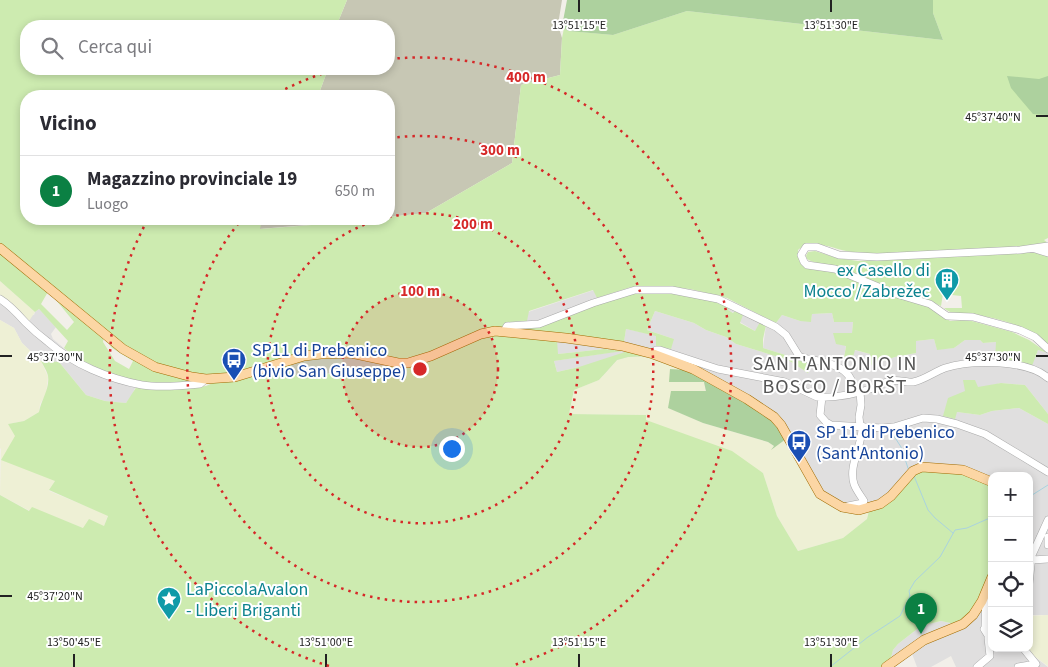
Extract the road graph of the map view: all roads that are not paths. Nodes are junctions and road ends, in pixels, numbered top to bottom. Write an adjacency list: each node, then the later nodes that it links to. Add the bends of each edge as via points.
1 (1048, 246): 3 (street)
2 (0, 248): 10 (main road, via 129,353 168,372)
3 (1034, 249): 4 (street); 7 (street, via 877,257 839,255 811,246 806,247 801,255 807,265 835,269 898,295 930,304 947,316 973,317 1020,330)
4 (1048, 253)
5 (0, 299): 10 (street, via 59,352 102,372 143,385 200,384)
6 (504, 331): 8 (main road, via 606,343); 10 (main road, via 481,334 416,361 398,363 351,354 321,354 235,377); 11 (street, via 507,326 545,322 635,290 691,292 718,299 781,330 802,358 831,364 848,372)
7 (1048, 349)
8 (654, 354): 12 (street, via 660,350 718,369 785,382); 16 (main road, via 693,369 767,411 781,425 820,494)
9 (1048, 378): 11 (street, via 1038,371 1008,364 968,365 943,369 913,382 893,380)
10 (206, 379)
11 (857, 392): 12 (street); 13 (street)
12 (822, 397): 13 (street, via 820,415 826,422 837,426)
13 (861, 426): 14 (street, via 894,427 923,418 957,424 985,434); 16 (street, via 862,438 853,476 854,486 864,501)
14 (1048, 472)
15 (988, 480): 16 (main road, via 963,470 922,467 913,471 892,496 880,504 859,510)
16 (842, 508)
17 (1048, 520): 20 (street)
18 (1048, 536): 19 (street)
19 (1048, 545)
20 (1033, 553)
21 (1033, 560): 22 (street)
22 (1048, 560)
23 (988, 588): 24 (main road)
24 (986, 594): 25 (street, via 984,629); 28 (main road, via 963,624 924,640)
25 (988, 636)
26 (990, 652): 29 (street, via 990,656)
27 (1026, 652): 30 (street, via 1036,664)
28 (886, 667)
29 (977, 667)
30 (1018, 667)

